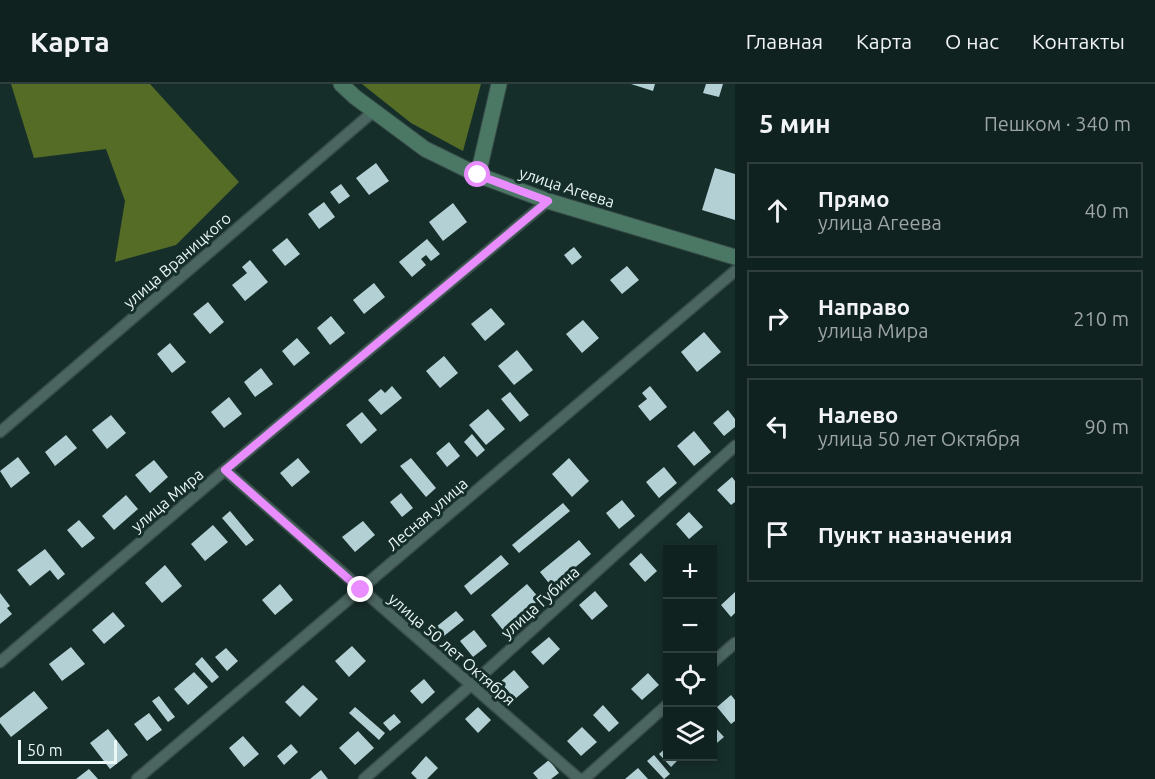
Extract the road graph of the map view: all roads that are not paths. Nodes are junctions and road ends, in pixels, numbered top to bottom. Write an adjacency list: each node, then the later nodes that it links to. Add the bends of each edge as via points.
1 (341, 84): 3 (street, улица Агеева)
2 (499, 84): 4 (street)
3 (374, 111): 4 (street, улица Агеева, via 424,149); 8 (street, улица Враницкого)
4 (478, 175): 5 (street, улица Агеева)
5 (548, 201): 6 (street, улица Агеева); 10 (street, улица Мира)
6 (735, 257)
7 (735, 271): 11 (street, Лесная улица)
8 (0, 432)
9 (735, 447): 15 (street, улица Губина)
10 (225, 470): 11 (street, улица 50 лет Октября); 14 (street, улица Мира)
11 (361, 590): 15 (street, улица 50 лет Октября); 18 (street, Лесная улица)
12 (735, 643): 13 (street)
13 (717, 659)
14 (0, 662)
15 (471, 685): 17 (street, улица 50 лет Октября); 19 (street, улица Губина)
16 (665, 707): 17 (street)
17 (586, 778)
18 (137, 779)
19 (364, 779)

